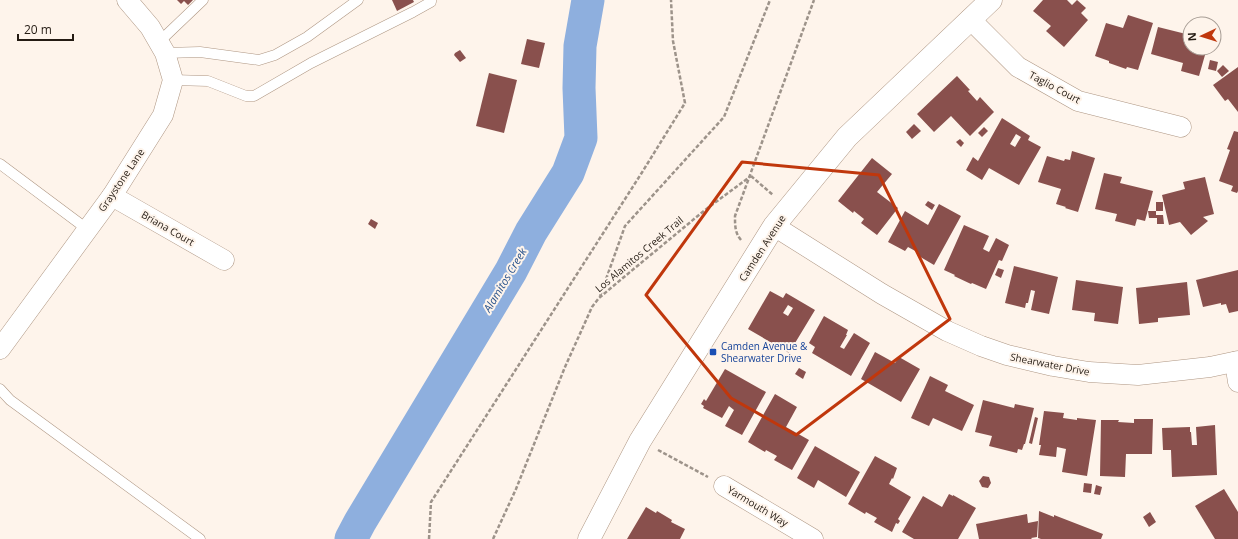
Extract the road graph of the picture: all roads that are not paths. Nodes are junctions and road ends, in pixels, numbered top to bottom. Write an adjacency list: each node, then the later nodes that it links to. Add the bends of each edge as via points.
1 (127, 0): 7 (street, via 150,27)
2 (203, 0): 7 (lane)
3 (358, 0): 7 (lane, via 307,37 275,55 259,60)
4 (431, 0): 8 (lane, via 254,96 246,96 208,81)
5 (991, 0): 6 (street, Camden Avenue)
6 (970, 19): 9 (street, Taglio Court, via 1018,67 1078,100); 12 (street, Camden Avenue, via 847,137)
7 (162, 47): 8 (street)
8 (173, 80): 11 (street, Graystone Lane, via 163,115)
9 (1181, 127)
10 (0, 164): 13 (lane)
11 (112, 196): 13 (street, Graystone Lane); 14 (street, Briana Court)
12 (774, 226): 16 (street, Shearwater Drive, via 882,294 947,331 1007,355 1090,372 1138,375 1210,367); 21 (street, Camden Avenue, via 640,441)
13 (87, 229): 15 (street, Graystone Lane)
14 (224, 260)
15 (0, 349)
16 (1236, 361): 17 (street)
17 (1238, 382)
18 (0, 389): 20 (lane, via 10,400)
19 (724, 486): 22 (street, Yarmouth Way)
20 (200, 539)
21 (589, 539)
22 (813, 539)

